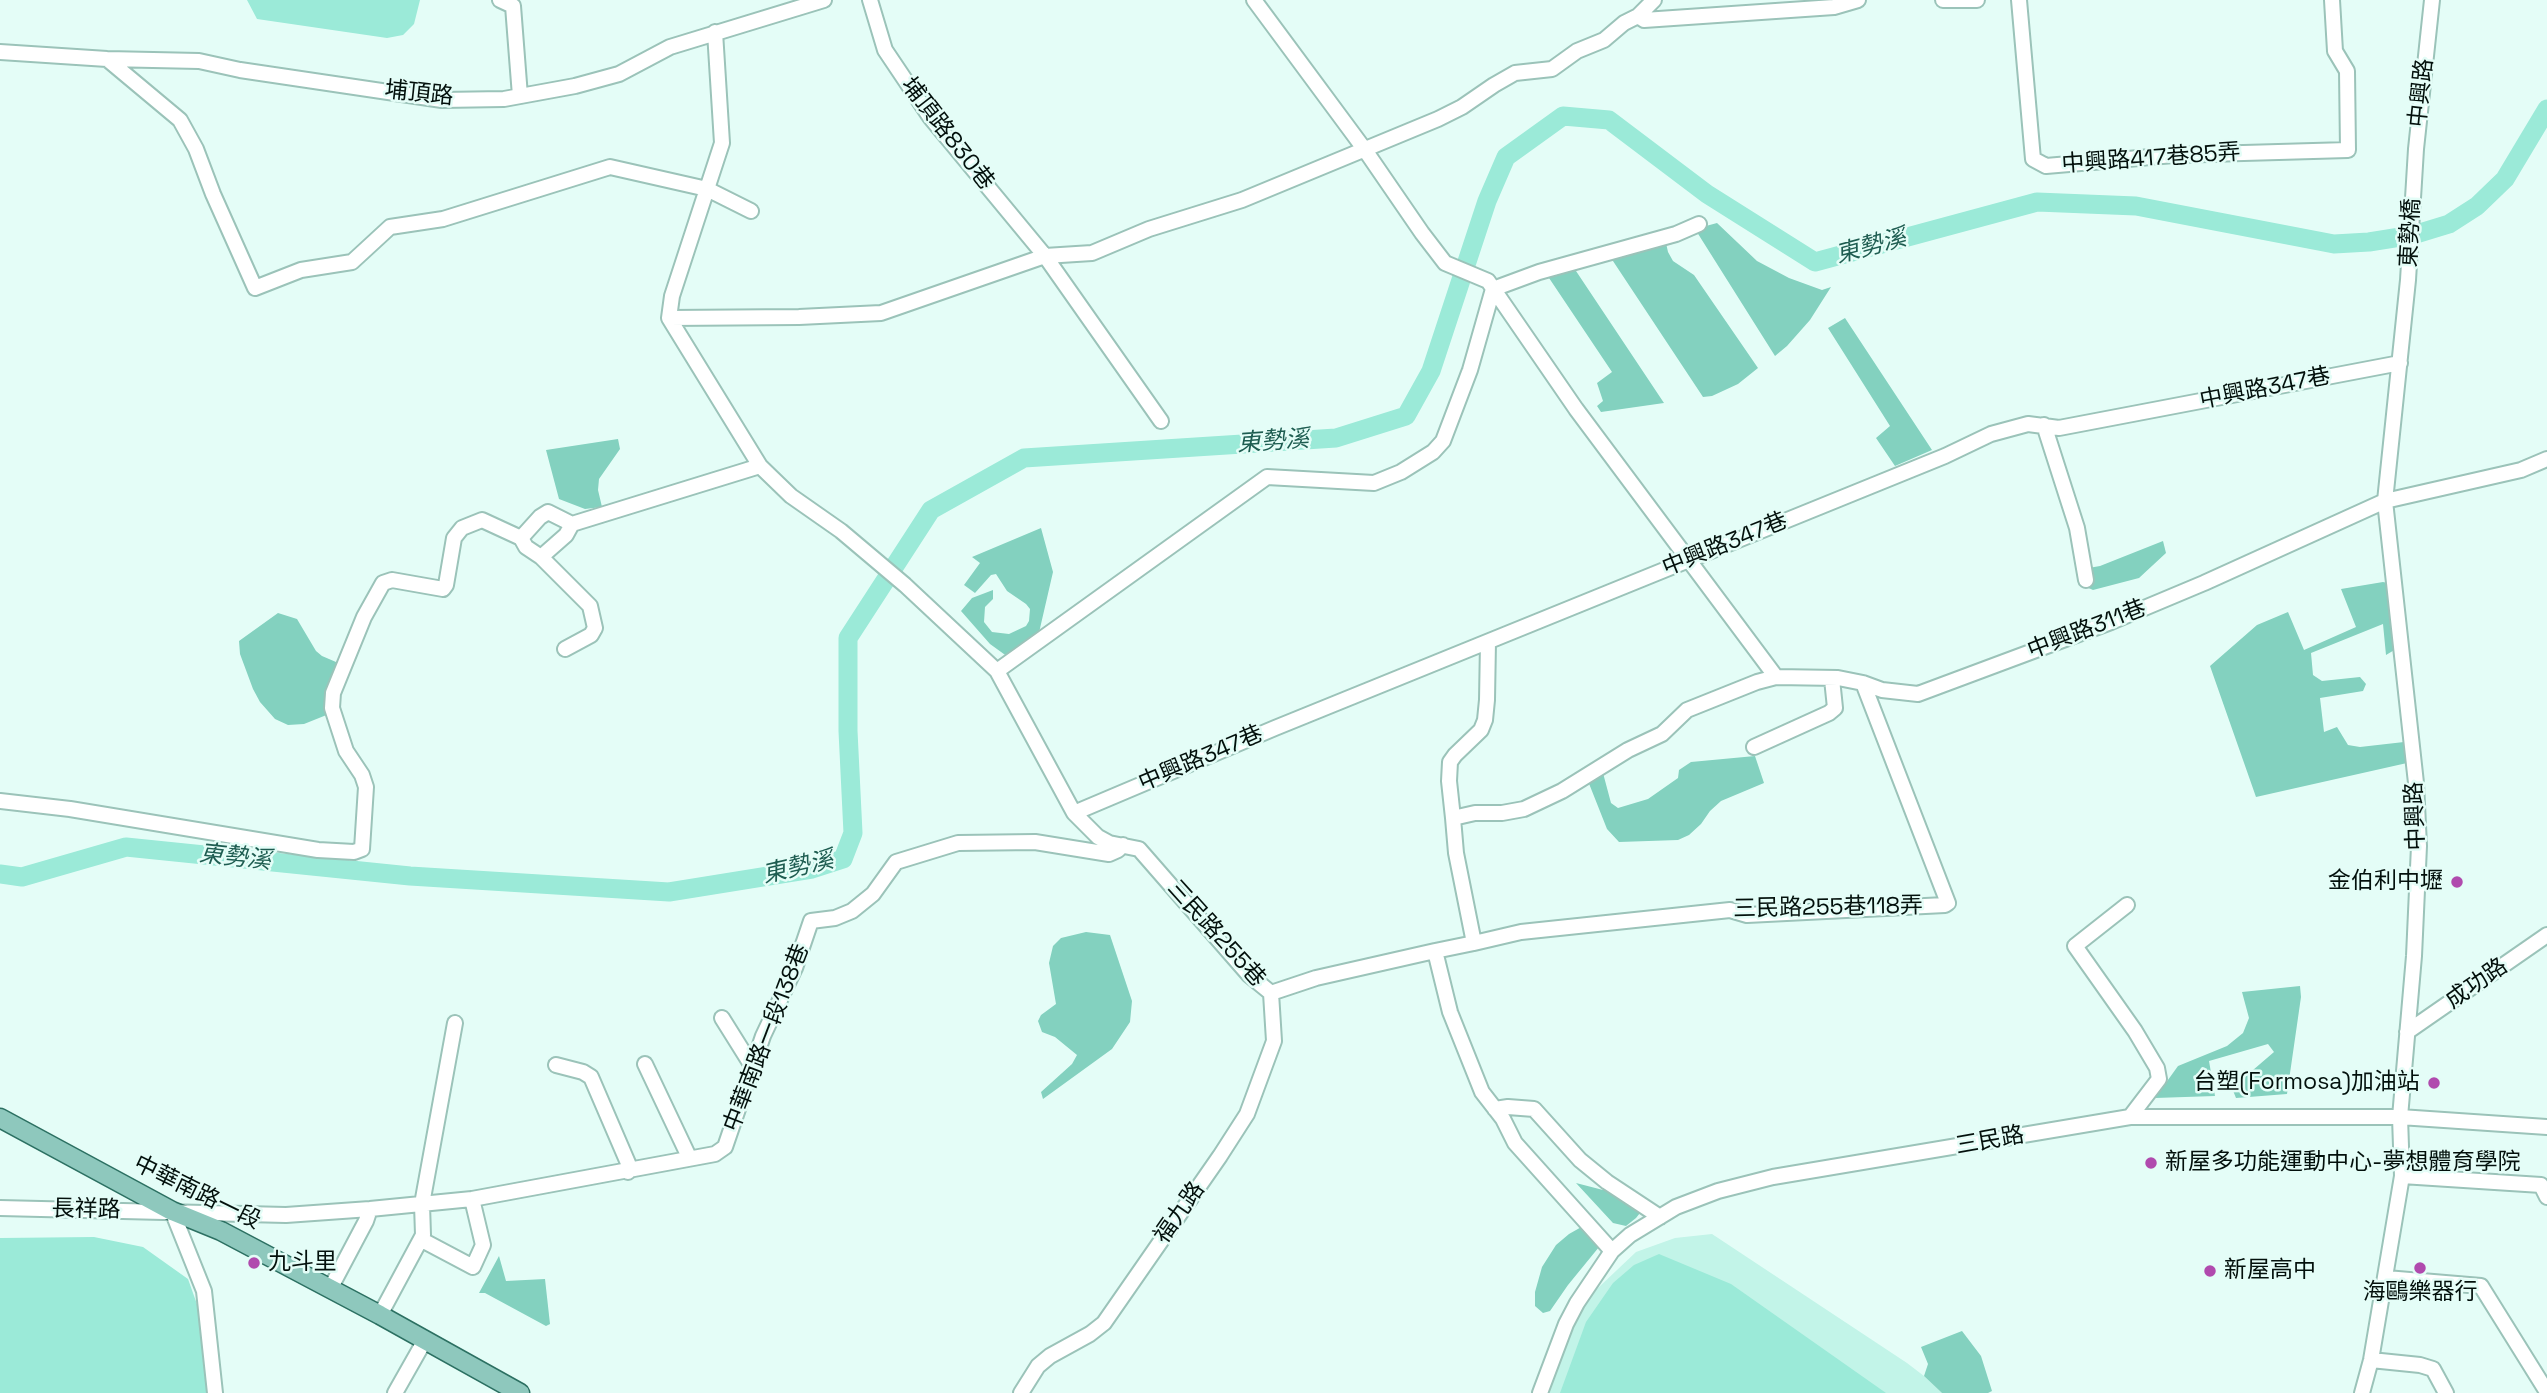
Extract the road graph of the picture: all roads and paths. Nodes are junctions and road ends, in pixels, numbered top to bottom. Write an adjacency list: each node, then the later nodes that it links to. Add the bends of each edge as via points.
1 (500, 0): 16 (street, via 513,6)
2 (824, 0): 13 (street, 埔頂路)
3 (870, 0): 22 (street, 埔頂路830巷, via 885,50 930,117)
4 (1254, 0): 17 (street)
5 (1654, 0): 12 (street)
6 (1858, 0): 12 (street, via 1834,7 1644,20)
7 (1942, 0): 8 (street)
8 (1977, 0)
9 (2019, 0): 10 (street, 中興路417巷85弄, via 2033,159 2046,166 2175,155 2348,150 2347,71 2335,51)
10 (2332, 0)
11 (2432, 0): 18 (street, 中興路)
12 (1638, 16): 17 (street, via 1552,69 1515,73 1462,107)
13 (715, 32): 16 (street, 埔頂路, via 670,47 619,74); 19 (street, via 722,143)
14 (0, 52): 15 (street, 埔頂路)
15 (107, 60): 16 (street, 埔頂路, via 199,61 442,100); 19 (street, via 180,120 255,288 301,270 352,262 390,227 443,219 610,167)
16 (520, 96)
17 (1365, 150): 22 (street, via 1092,253); 24 (street, via 1445,263)
18 (2413, 187): 23 (street, 東勢橋)
19 (707, 189): 20 (street); 25 (street)
20 (751, 211)
21 (1699, 224): 24 (street)
22 (1045, 256): 25 (street, via 881,313); 27 (street, 埔頂路830巷)
23 (2408, 280): 26 (street, 中興路)
24 (1490, 285): 35 (street); 39 (street, via 1470,370 1443,441 1433,452 1374,483 1267,477)
25 (669, 318): 30 (street, 三民路255巷)
26 (2400, 363): 28 (street, 中興路347巷, via 2059,428); 31 (street, 中興路)
27 (1161, 421)
28 (2044, 425): 35 (street, 中興路347巷, via 2028,424 1990,434); 36 (street, via 2077,528)
29 (2547, 459): 31 (street, 中興路311巷, via 2521,470)
30 (760, 466): 32 (street); 39 (street, 三民路255巷, via 791,496 905,585)
31 (2385, 501): 42 (street, 中興路311巷, via 2111,622 1918,694); 55 (street, 中興路, via 2416,783 2418,860)
32 (572, 524): 33 (street, via 548,512); 34 (street)
33 (521, 538): 34 (street); 44 (street, via 482,520 462,527 454,538 443,589 403,581 383,583 364,617 333,693 332,708 346,751 366,787 362,849 318,850)
34 (541, 557): 38 (street, via 590,606 593,615 591,635)
35 (1687, 560): 37 (street, 中興路347巷); 40 (street)
36 (2086, 580)
37 (1488, 642): 45 (street, 中興路347巷); 46 (street, via 1485,720 1450,762)
38 (565, 649)
39 (997, 671): 45 (street, 三民路255巷)
40 (1776, 677): 41 (street, 中興路311巷); 46 (street, 中興路311巷, via 1687,710 1662,734 1524,809)
41 (1832, 678): 42 (street, 中興路311巷); 43 (street, via 1835,708)
42 (1863, 683): 50 (street, 三民路255巷118弄, via 1948,903 1747,915 1730,910 1521,933)
43 (1754, 747)
44 (0, 801)
45 (1074, 813): 47 (street, 三民路255巷, via 1098,836)
46 (1453, 818): 50 (street)
47 (1123, 845): 52 (street, 三民路255巷, via 1139,849 1249,975); 58 (street, 中華南路一段138巷, via 1109,854 1035,842 958,843 897,862 873,894 852,912 811,921 796,968)
48 (2127, 905): 60 (street, via 2075,946 2157,1068 2158,1079)
49 (2547, 935): 55 (street, 成功路)
50 (1474, 943): 51 (street, 三民路255巷)
51 (1435, 951): 52 (street, 三民路255巷); 59 (street, via 1450,1012 1482,1092)
52 (1271, 993): 85 (street, 福九路, via 1273,1041 1247,1114 1234,1135 1104,1323 1038,1366)
53 (722, 1018): 58 (street)
54 (455, 1023): 69 (street)
55 (2407, 1032): 61 (street, 中興路)
56 (645, 1064): 64 (street)
57 (556, 1065): 65 (street, via 590,1077)
58 (752, 1066): 64 (street, 中華南路一段138巷, via 725,1147 716,1154)
59 (1495, 1109): 73 (street, via 1534,1109 1580,1160); 75 (street, via 1516,1143)
60 (2130, 1117): 61 (street, 三民路); 73 (street, 三民路, via 1773,1177 1718,1191)
61 (2400, 1117): 63 (street, 三民路); 66 (street, 中興路)
62 (0, 1118): 72 (main road, 中華南路一段)
63 (2547, 1127)
64 (690, 1157): 65 (street, 中華南路一段138巷)
65 (628, 1172): 68 (street, 中華南路一段138巷)
66 (2402, 1176): 67 (street, via 2540,1185); 76 (street, 中興路)
67 (2547, 1197)
68 (472, 1199): 69 (street, 中華南路一段138巷); 74 (street, via 483,1245 473,1267)
69 (422, 1203): 71 (street, 中華南路一段138巷); 74 (street)
70 (0, 1208): 72 (street, 長祥路)
71 (370, 1209): 72 (street, 中華南路一段138巷, via 286,1215); 77 (street)
72 (172, 1211): 77 (main road, 中華南路一段); 82 (street, via 204,1291)
73 (1660, 1217): 75 (street, 三民路)
74 (422, 1240): 78 (street)
75 (1612, 1251): 86 (street, 三民路, via 1566,1324)
76 (2386, 1278): 80 (street, 中興路); 81 (street, via 2481,1286)
77 (330, 1289): 78 (main road, 中華南路一段)
78 (380, 1315): 79 (main road, 中華南路一段)
79 (425, 1340): 83 (street); 84 (main road, 中華南路一段)
80 (2371, 1360): 87 (street, 中興路); 88 (street, via 2434,1369)
81 (2547, 1392)
82 (215, 1393)
83 (395, 1393)
84 (520, 1393)
85 (1021, 1393)
86 (1540, 1393)
87 (2362, 1393)
88 (2446, 1393)

